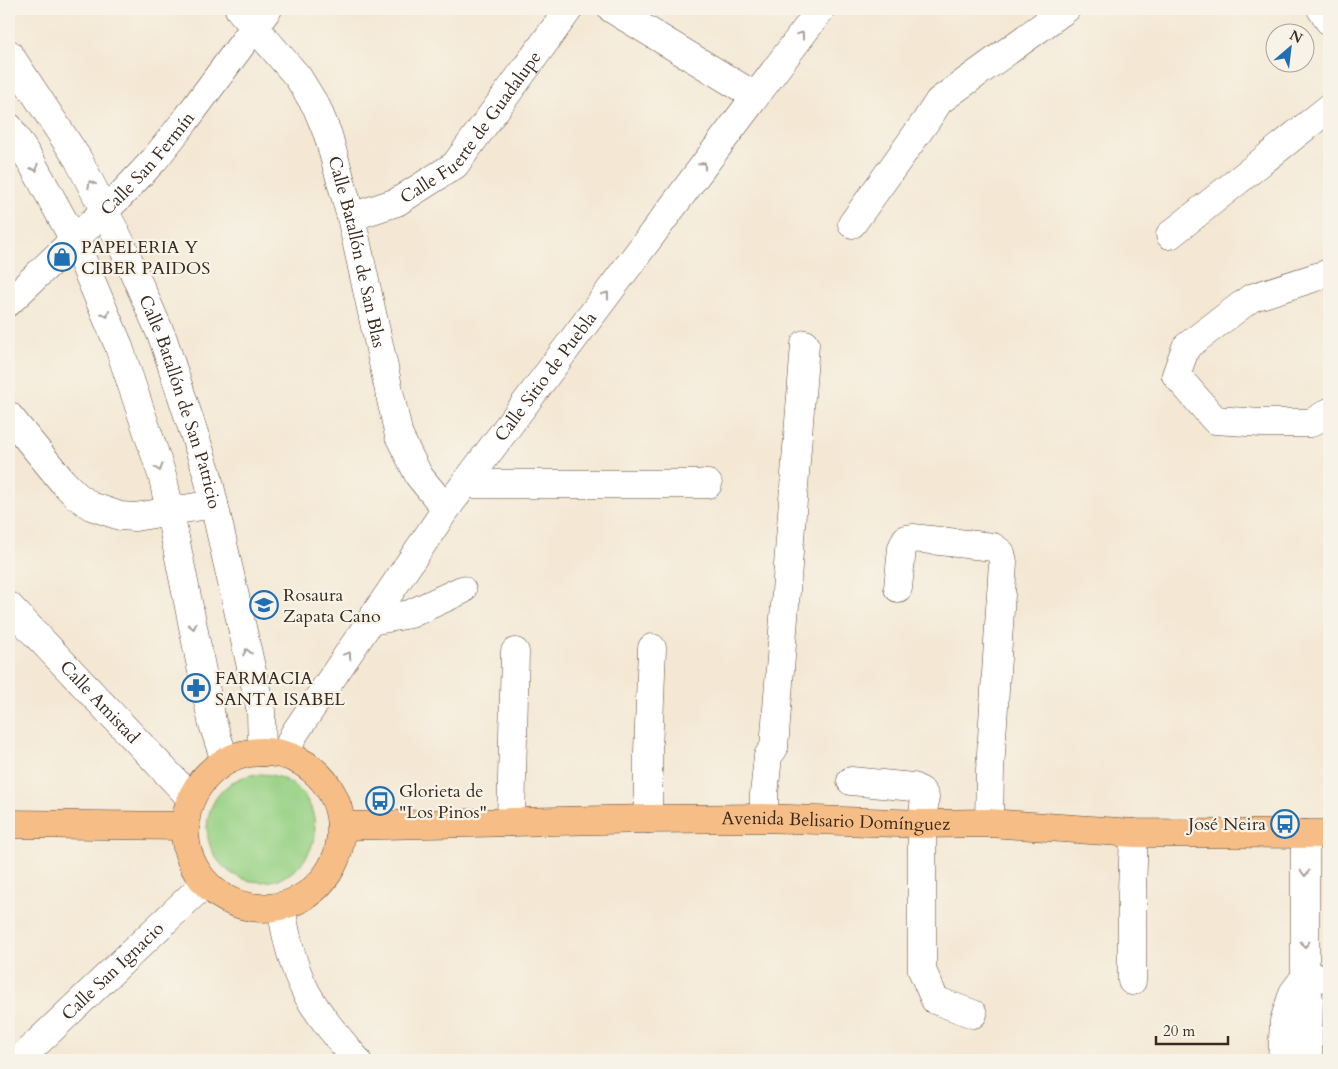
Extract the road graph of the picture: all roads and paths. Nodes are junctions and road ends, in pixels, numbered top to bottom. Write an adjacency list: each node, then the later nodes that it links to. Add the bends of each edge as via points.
1 (569, 9): 13 (street, Calle Fuerte de Guadalupe, via 455,165 397,202)
2 (612, 9): 9 (street)
3 (821, 9): 9 (street, Calle Sitio de Puebla, one-way to 3)
4 (1066, 9): 14 (street, via 939,101)
5 (1321, 9): 7 (street)
6 (254, 15): 12 (street, Calle San Fermín, via 185,121); 13 (street, Calle Batallón de San Blas, via 316,108 328,135)
7 (1329, 20)
8 (9, 54): 12 (street, Calle Batallón de San Patricio, one-way to 8, via 78,159)
9 (755, 96): 22 (street, Calle Sitio de Puebla, one-way to 9)
10 (1329, 108): 15 (street)
11 (9, 127): 16 (street, one-way to 16)
12 (105, 210): 16 (street, Calle San Fermín); 24 (street, Calle Batallón de San Patricio, via 162,338 207,473)
13 (351, 217): 25 (street, Calle Batallón de San Blas, via 399,436 419,476)
14 (852, 224)
15 (1170, 235)
16 (74, 240): 18 (street, Calle San Fermín); 26 (street, one-way to 26, via 118,344 163,478)
17 (1329, 273): 20 (street, via 1251,298 1186,347 1176,375 1215,420 1311,423)
18 (9, 302)
19 (806, 344): 37 (street, via 774,748 768,756 764,795)
20 (1329, 412)
21 (9, 416): 26 (street, via 62,481 91,506 135,518)
22 (464, 484): 23 (street); 25 (street, Calle Sitio de Puebla)
23 (708, 484)
24 (214, 504): 26 (street); 33 (street, Calle Batallón de San Patricio, one-way to 24)
25 (446, 509): 30 (street, Calle Sitio de Puebla)
26 (170, 512): 34 (street, one-way to 34, via 212,721)
27 (898, 588): 40 (street, via 906,539 993,547 1001,553)
28 (462, 590): 30 (street, via 410,614)
29 (9, 606): 36 (street, Calle Amistad)
30 (371, 621): 33 (street, Calle Sitio de Puebla, one-way to 30, via 294,734)
31 (652, 648): 38 (street)
32 (515, 652): 39 (street)
33 (273, 753): 34 (main road, via 243,754); 44 (main road, via 304,763 320,777 332,794 340,813)
34 (225, 761): 36 (main road, via 211,771)
35 (851, 781): 42 (street, via 914,787 921,791 925,797)
36 (191, 798): 43 (main road)
37 (774, 818): 38 (main road, Avenida Belisario Domínguez); 42 (main road, Avenida Belisario Domínguez)
38 (648, 819): 39 (main road, Avenida Belisario Domínguez)
39 (511, 822): 44 (main road, Avenida Belisario Domínguez)
40 (989, 823): 42 (main road, Avenida Belisario Domínguez); 45 (main road, Avenida Belisario Domínguez)
41 (9, 824): 43 (main road)
42 (922, 824): 51 (street, via 922,970 935,1000)
43 (184, 826): 47 (main road, via 188,853)
44 (341, 826): 48 (main road, via 336,858 324,880 304,897)
45 (1134, 833): 46 (main road, Avenida Belisario Domínguez); 50 (street)
46 (1317, 834): 49 (street, one-way to 49)
47 (205, 883): 48 (main road, via 227,900 253,908); 52 (street, Calle San Ignacio)
48 (281, 907): 53 (street, via 286,937 306,992 338,1039)
49 (1317, 978): 54 (street, via 1293,993 1284,1021); 55 (street, via 1309,999)
50 (1132, 981)
51 (973, 1014)
52 (19, 1060)
53 (357, 1060)
54 (1282, 1060)
55 (1308, 1060)

